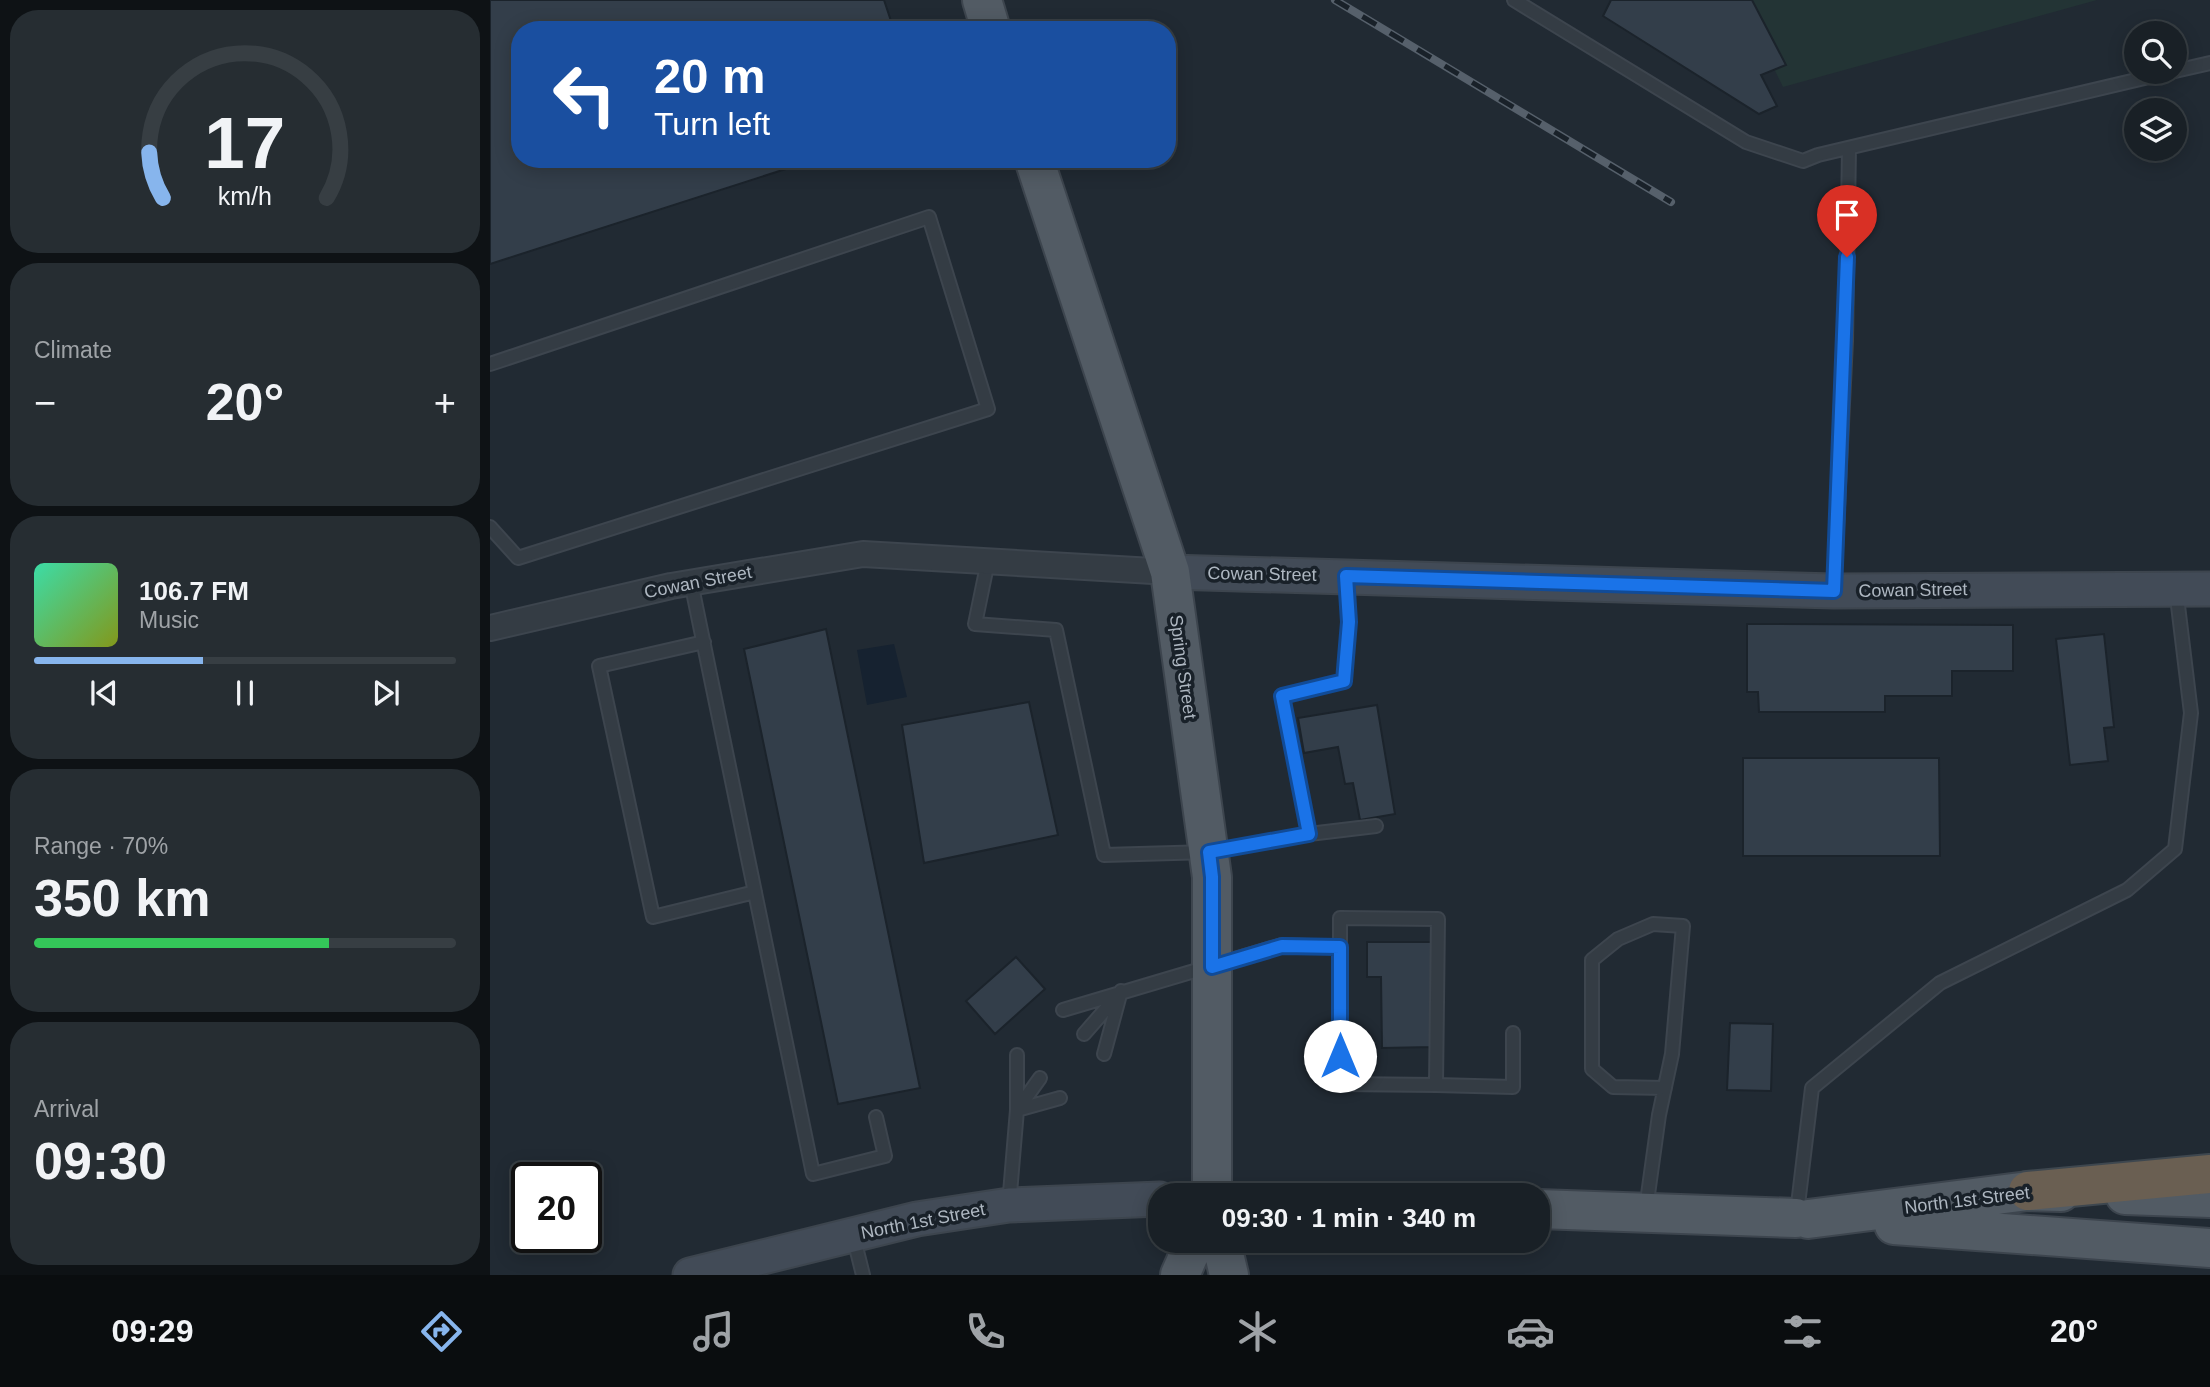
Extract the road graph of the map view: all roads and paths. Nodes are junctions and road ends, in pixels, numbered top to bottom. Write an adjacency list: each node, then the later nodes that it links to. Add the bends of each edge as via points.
1 (982, 0): 5 (main road)
2 (1514, 0): 4 (lane)
3 (1538, 0): 4 (lane)
4 (1540, 16): 9 (lane, via 1746,142 1803,161)
5 (989, 21)
6 (2210, 62): 7 (lane)
7 (2187, 68)
8 (2124, 83): 9 (lane)
9 (1849, 148): 19 (lane, via 1846,341)
10 (1037, 168): 14 (main road, Spring Street)
11 (490, 363): 12 (lane, via 929,217 988,409 518,558)
12 (490, 527)
13 (988, 561): 14 (street, Cowan Street); 16 (street, Cowan Street, via 863,554); 24 (lane, via 975,624 1056,630 1104,855)
14 (1170, 572): 15 (street, Cowan Street); 24 (main road, Spring Street)
15 (1346, 576): 19 (street, Cowan Street); 23 (lane, via 1349,622 1344,681 1282,696)
16 (691, 582): 20 (street, Cowan Street); 21 (lane)
17 (2176, 589): 18 (street, Cowan Street); 19 (street, Cowan Street); 48 (lane, via 2191,713 2175,849 2127,890 1940,983 1812,1088)
18 (2210, 589)
19 (1834, 591)
20 (490, 628)
21 (704, 642): 25 (lane); 25 (lane, via 599,666 653,917)
22 (1376, 827): 23 (lane)
23 (1309, 834): 24 (lane)
24 (1209, 852): 27 (main road, Spring Street)
25 (755, 892): 39 (lane, via 813,1174 885,1156)
26 (1340, 947): 27 (lane, via 1282,946); 35 (lane, via 1340,1084); 35 (lane, via 1340,918 1438,919)
27 (1212, 967): 28 (lane); 41 (main road, Spring Street)
28 (1121, 991): 29 (lane); 31 (lane); 32 (lane)
29 (1063, 1010)
30 (1513, 1032): 35 (lane, via 1513,1087)
31 (1084, 1034)
32 (1104, 1054)
33 (1017, 1055): 38 (lane)
34 (1040, 1078): 38 (lane)
35 (1436, 1086)
36 (1665, 1088): 36 (lane, via 1683,926 1653,924 1618,939 1592,960 1592,1069 1613,1087); 47 (lane)
37 (1060, 1098): 38 (lane)
38 (1017, 1110): 45 (lane)
39 (876, 1116)
40 (2210, 1174): 42 (highway)
41 (1212, 1183)
42 (2028, 1191): 43 (main road, North 1st Street); 48 (main road, North 1st Street)
43 (2210, 1198)
44 (1148, 1199): 45 (street, North 1st Street)
45 (1010, 1205): 49 (street, North 1st Street, via 917,1219)
46 (1550, 1209): 47 (main road, North 1st Street)
47 (1646, 1213): 48 (main road, North 1st Street)
48 (1802, 1219): 50 (main road, North 1st Street)
49 (853, 1235): 53 (street, North 1st Street); 54 (lane)
50 (2210, 1248)
51 (1190, 1253): 55 (main road)
52 (1224, 1253): 56 (main road)
53 (690, 1275)
54 (863, 1275)
55 (1181, 1275)
56 (1229, 1275)

